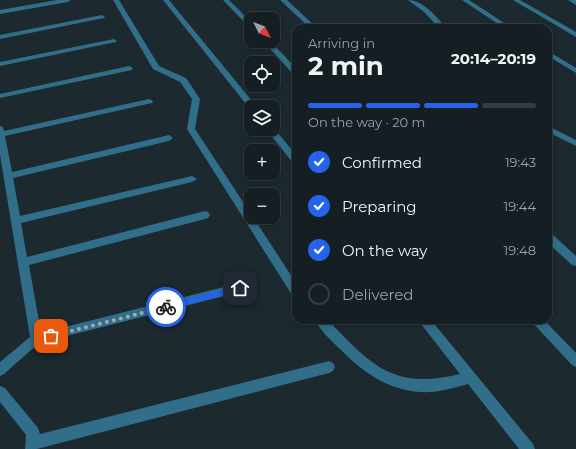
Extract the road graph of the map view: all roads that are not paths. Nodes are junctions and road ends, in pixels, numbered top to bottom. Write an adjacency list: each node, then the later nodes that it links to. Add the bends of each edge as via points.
1 (68, 0): 11 (lane)
2 (116, 0): 42 (lane, via 156,67 183,80 196,99 191,129)
3 (166, 0): 27 (lane)
4 (226, 0): 13 (lane)
5 (283, 0): 14 (lane)
6 (411, 0): 15 (lane)
7 (465, 0): 16 (lane)
8 (516, 0): 17 (lane)
9 (571, 0): 10 (lane)
10 (576, 2)
11 (0, 12)
12 (102, 17): 18 (lane)
13 (244, 19)
14 (310, 24)
15 (438, 24)
16 (503, 24)
17 (576, 35)
18 (0, 37)
19 (114, 41): 22 (lane)
20 (273, 48): 24 (lane)
21 (552, 55): 25 (lane)
22 (0, 64)
23 (129, 68): 26 (lane)
24 (292, 68)
25 (576, 70)
26 (0, 96)
27 (246, 100)
28 (150, 101): 30 (lane)
29 (552, 131): 33 (lane)
30 (0, 132): 35 (lane)
31 (276, 136): 34 (lane)
32 (169, 138): 35 (lane)
33 (576, 144)
34 (292, 156)
35 (8, 176): 38 (lane)
36 (192, 179): 38 (lane)
37 (205, 215): 40 (lane)
38 (16, 221): 40 (lane)
39 (552, 241): 41 (lane)
40 (22, 262): 47 (lane)
41 (576, 262)
42 (292, 286)
43 (240, 288): 47 (lane)
44 (325, 324): 51 (lane, via 360,361 381,377 404,385 431,386)
45 (427, 324): 51 (lane)
46 (540, 324): 48 (lane)
47 (36, 339): 50 (lane)
48 (576, 361)
49 (329, 367): 53 (lane)
50 (0, 370)
51 (470, 378): 54 (lane)
52 (0, 392): 53 (lane, via 33,433)
53 (32, 446)
54 (528, 449)

